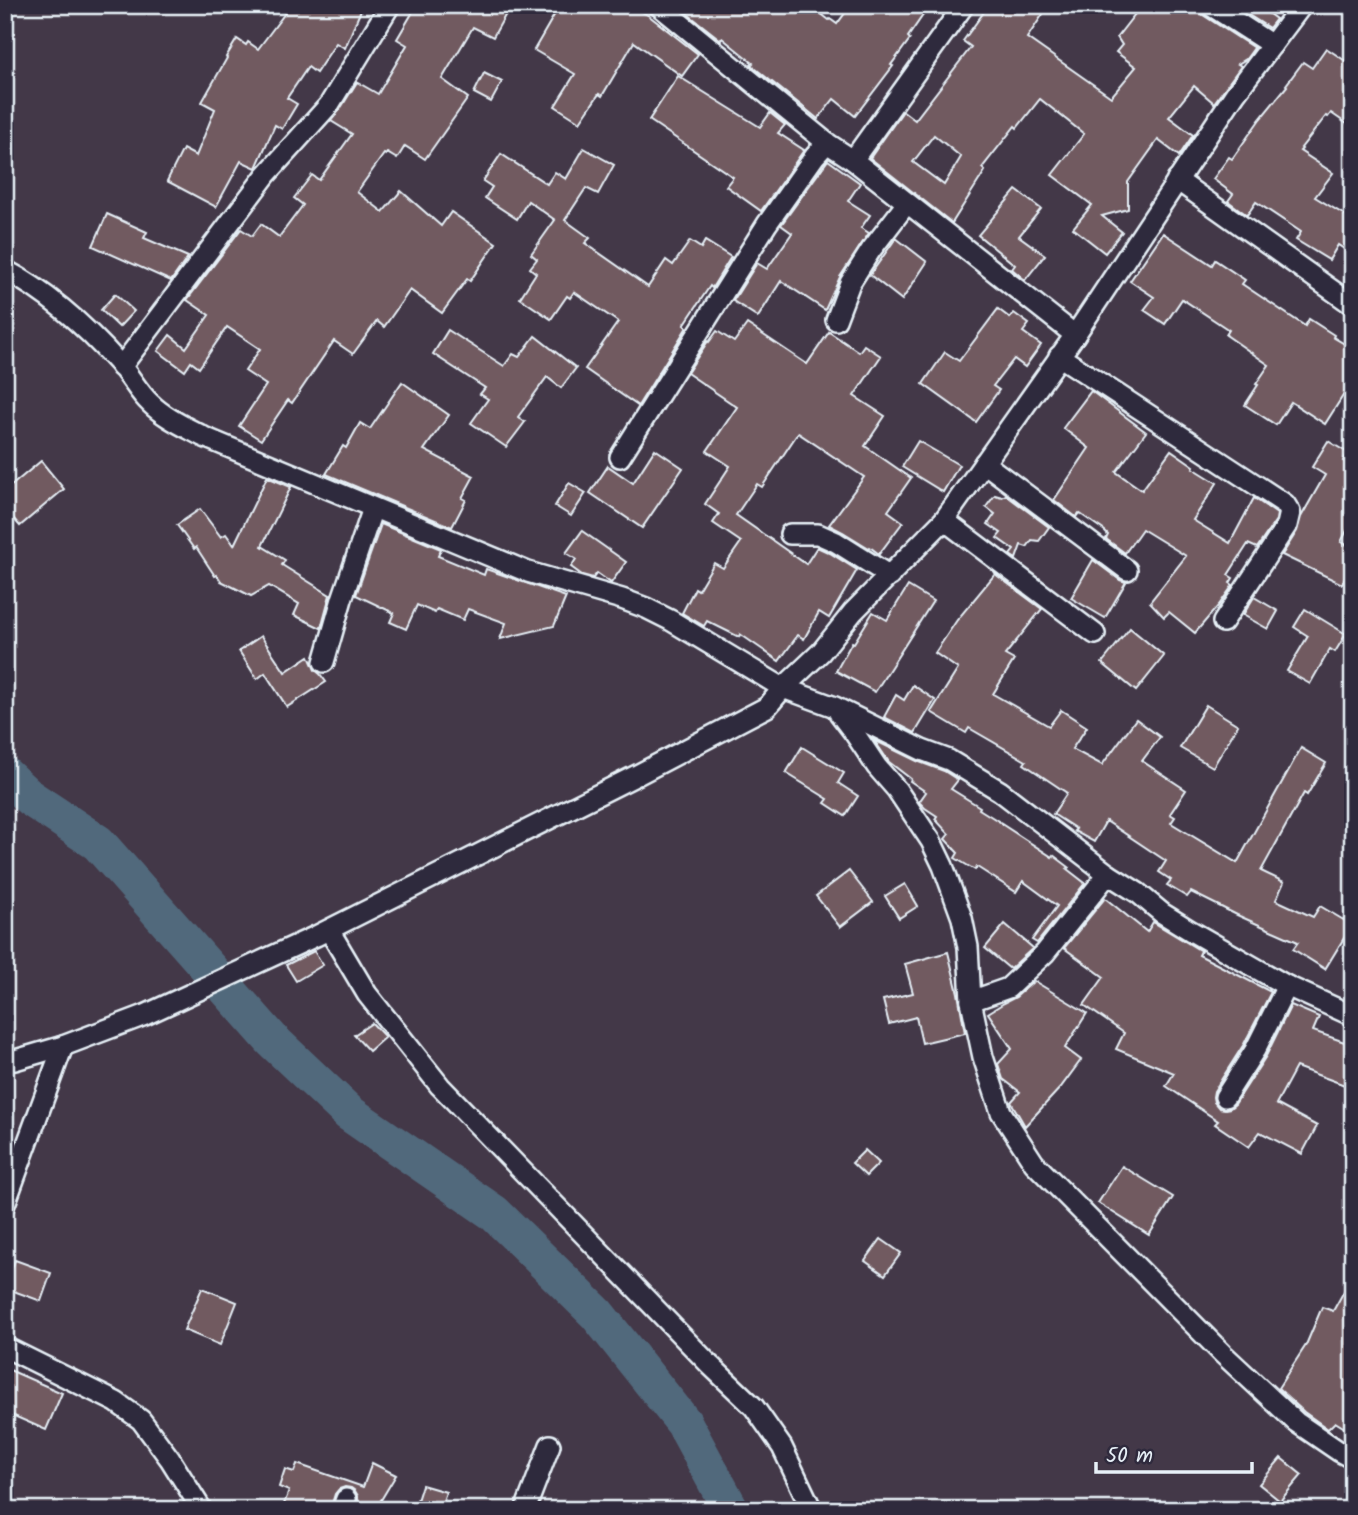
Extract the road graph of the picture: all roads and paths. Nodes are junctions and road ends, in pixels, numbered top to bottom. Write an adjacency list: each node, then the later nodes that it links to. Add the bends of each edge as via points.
1 (390, 5): 16 (street, via 329,105 267,175)
2 (658, 5): 7 (street)
3 (964, 5): 8 (street)
4 (1210, 5): 6 (street)
5 (1302, 5): 6 (street)
6 (1272, 45): 9 (street)
7 (827, 143): 8 (street); 17 (street, via 767,224)
8 (853, 160): 10 (street)
9 (1177, 180): 12 (street); 14 (street)
10 (907, 203): 13 (street, via 850,283); 14 (street)
11 (5, 270): 16 (street, via 79,322)
12 (1353, 305)
13 (835, 320)
14 (1075, 335): 15 (street)
15 (1059, 356): 18 (street); 24 (street, via 1286,504 1290,512 1287,525)
16 (121, 367): 19 (street, via 149,403 171,419)
17 (620, 457)
18 (984, 463): 20 (street); 22 (street)
19 (373, 508): 26 (street); 27 (street, via 528,572 646,608)
20 (944, 520): 23 (street); 25 (street)
21 (790, 534): 23 (street, via 818,534)
22 (1127, 570)
23 (890, 576): 27 (street)
24 (1223, 622)
25 (1095, 634)
26 (324, 662)
27 (783, 688): 28 (street); 30 (street, via 766,707)
28 (835, 707): 29 (street, via 949,760 1000,791); 32 (street, via 897,790 943,866 962,918)
29 (1108, 874): 31 (street, via 1162,913); 32 (street, via 1045,953 1008,988)
30 (323, 933): 34 (street, via 145,1015); 43 (street, via 440,1086 754,1407 782,1447)
31 (1287, 986): 33 (street); 36 (street)
32 (971, 1001): 40 (street, via 1001,1112 1034,1163 1296,1422)
33 (1353, 1016)
34 (63, 1046): 35 (street); 37 (street)
35 (5, 1061)
36 (1225, 1097)
37 (5, 1204)
38 (5, 1346): 41 (street, via 116,1402 141,1420)
39 (550, 1445): 42 (street)
40 (1353, 1459)
41 (201, 1510)
42 (525, 1510)
43 (812, 1510)

